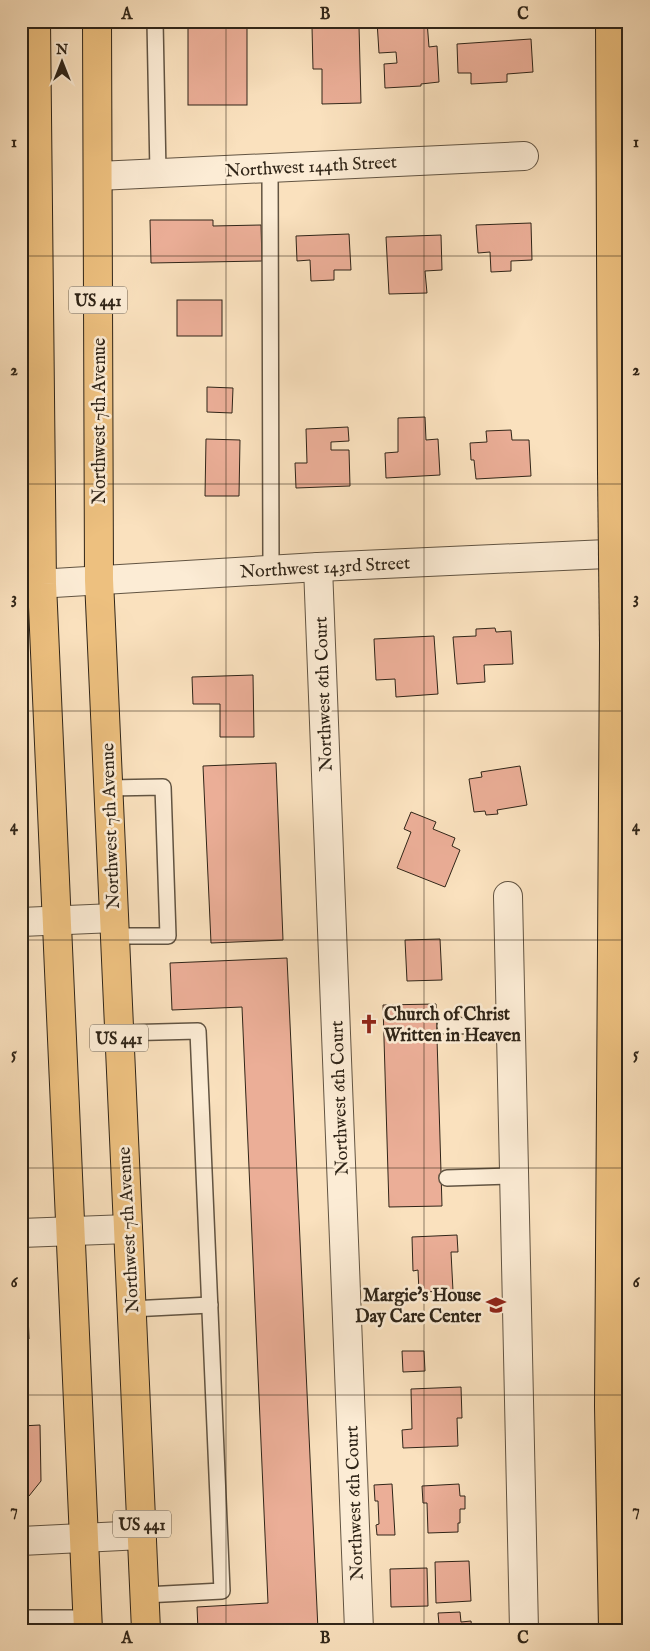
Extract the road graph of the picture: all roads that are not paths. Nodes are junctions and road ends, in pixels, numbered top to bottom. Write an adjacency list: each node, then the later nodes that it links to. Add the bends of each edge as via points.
1 (36, 21): 9 (main road)
2 (156, 21): 7 (lane)
3 (610, 21): 30 (main road, bridge, via 614,643)
4 (94, 27): 8 (main road, Northwest 7th Avenue / US 441)
5 (524, 156): 6 (street, Northwest 144th Street)
6 (270, 168): 7 (street, Northwest 144th Street); 12 (lane)
7 (158, 173): 8 (street, Northwest 144th Street)
8 (98, 176): 13 (main road, Northwest 7th Avenue / US 441)
9 (29, 181): 14 (main road)
10 (629, 553): 11 (street, Northwest 143rd Street)
11 (318, 567): 12 (street, Northwest 143rd Street); 38 (street, Northwest 6th Court)
12 (271, 570): 13 (street, Northwest 143rd Street)
13 (99, 580): 14 (street, Northwest 143rd Street); 15 (main road, Northwest 7th Avenue / US 441)
14 (31, 585): 17 (main road)
15 (108, 788): 19 (main road, Northwest 7th Avenue / US 441); 19 (lane, via 163,787 168,936)
16 (508, 896): 20 (street)
17 (55, 920): 18 (street); 19 (street); 26 (main road)
18 (21, 922)
19 (114, 927): 22 (main road, Northwest 7th Avenue / US 441)
20 (511, 1025): 21 (lane); 23 (street)
21 (445, 1026)
22 (119, 1034): 25 (main road, Northwest 7th Avenue / US 441); 28 (lane, via 198,1031)
23 (514, 1176): 24 (lane); 39 (street)
24 (447, 1178)
25 (128, 1229): 26 (street); 29 (main road, Northwest 7th Avenue / US 441)
26 (70, 1231): 27 (street); 32 (main road)
27 (21, 1233)
28 (210, 1305): 29 (lane); 34 (lane, via 222,1591)
29 (131, 1309): 31 (main road, Northwest 7th Avenue / US 441)
30 (609, 1406): 40 (main road); 41 (main road)
31 (142, 1535): 32 (street); 34 (main road, Northwest 7th Avenue / US 441)
32 (83, 1538): 33 (street); 36 (main road)
33 (21, 1541)
34 (145, 1595): 37 (main road, Northwest 7th Avenue / US 441)
35 (21, 1618): 36 (lane)
36 (87, 1624)
37 (146, 1630)
38 (359, 1630)
39 (524, 1630)
40 (596, 1630)
41 (613, 1630)

